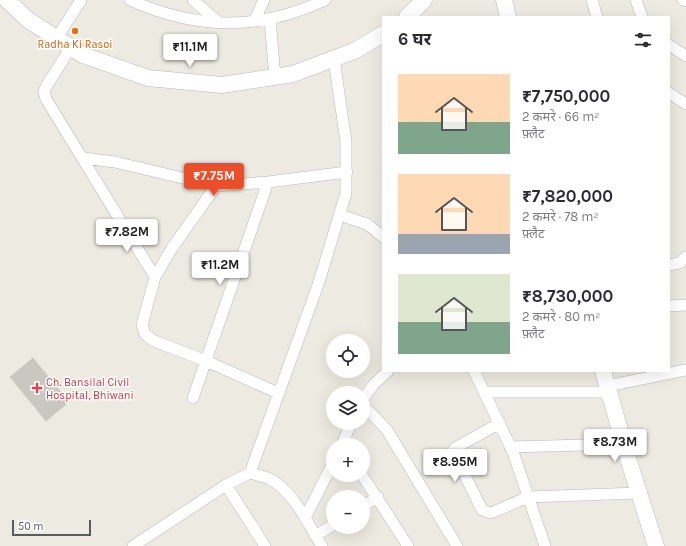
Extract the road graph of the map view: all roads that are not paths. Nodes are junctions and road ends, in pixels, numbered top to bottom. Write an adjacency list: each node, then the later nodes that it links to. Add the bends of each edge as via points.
1 (7, 0): 19 (street, via 28,20)
2 (81, 0): 19 (street)
3 (130, 0): 17 (street, via 154,10 194,20)
4 (193, 0): 17 (street)
5 (264, 0): 16 (street)
6 (424, 0): 11 (street)
7 (504, 0): 12 (street)
8 (592, 0): 13 (street)
9 (636, 0): 14 (street)
10 (319, 2): 15 (street)
11 (408, 16)
12 (508, 16)
13 (597, 16)
14 (642, 16)
15 (270, 20): 16 (street); 24 (street)
16 (254, 21): 17 (street)
17 (218, 22)
18 (382, 35): 23 (street)
19 (56, 39): 21 (street)
20 (670, 45): 22 (street)
21 (71, 47): 24 (street, via 83,55 148,78 222,84); 27 (street, via 44,92)
22 (686, 56)
23 (334, 59): 24 (street, via 293,74); 28 (street, via 346,142)
24 (275, 77)
25 (670, 94): 26 (street)
26 (686, 104)
27 (83, 158): 30 (street, via 115,162); 35 (street)
28 (347, 172): 29 (street); 31 (street, via 346,193)
29 (268, 182): 30 (street); 38 (street)
30 (216, 186): 35 (street, via 172,248)
31 (340, 215): 32 (street, via 367,224); 45 (street, via 319,282)
32 (382, 236)
33 (686, 257): 34 (street, via 679,263)
34 (670, 265)
35 (155, 277): 38 (street, via 142,325 145,334 152,340)
36 (686, 305): 37 (street)
37 (670, 306)
38 (206, 361): 45 (street); 46 (street)
39 (686, 370): 42 (street)
40 (387, 372): 43 (street)
41 (474, 372): 44 (street)
42 (607, 383): 44 (street); 49 (street)
43 (370, 389)
44 (484, 392): 48 (street)
45 (278, 393): 51 (street)
46 (193, 398)
47 (370, 412): 66 (street, via 387,430)
48 (500, 423): 50 (street); 57 (street, via 455,448 454,454 482,510 490,512)
49 (624, 444): 50 (street); 55 (street)
50 (510, 447): 57 (street)
51 (250, 473): 54 (street); 59 (street, via 268,478 285,490)
52 (326, 477): 59 (street)
53 (367, 482): 56 (street)
54 (226, 485): 62 (street); 63 (street)
55 (639, 493): 57 (street); 68 (street)
56 (378, 497): 58 (street); 65 (street)
57 (528, 497): 67 (street)
58 (370, 502)
59 (305, 518): 61 (street)
60 (326, 529): 61 (street)
61 (315, 536): 64 (street)
62 (133, 546)
63 (265, 546)
64 (322, 546)
65 (408, 546)
66 (457, 546)
67 (545, 546)
68 (656, 546)

